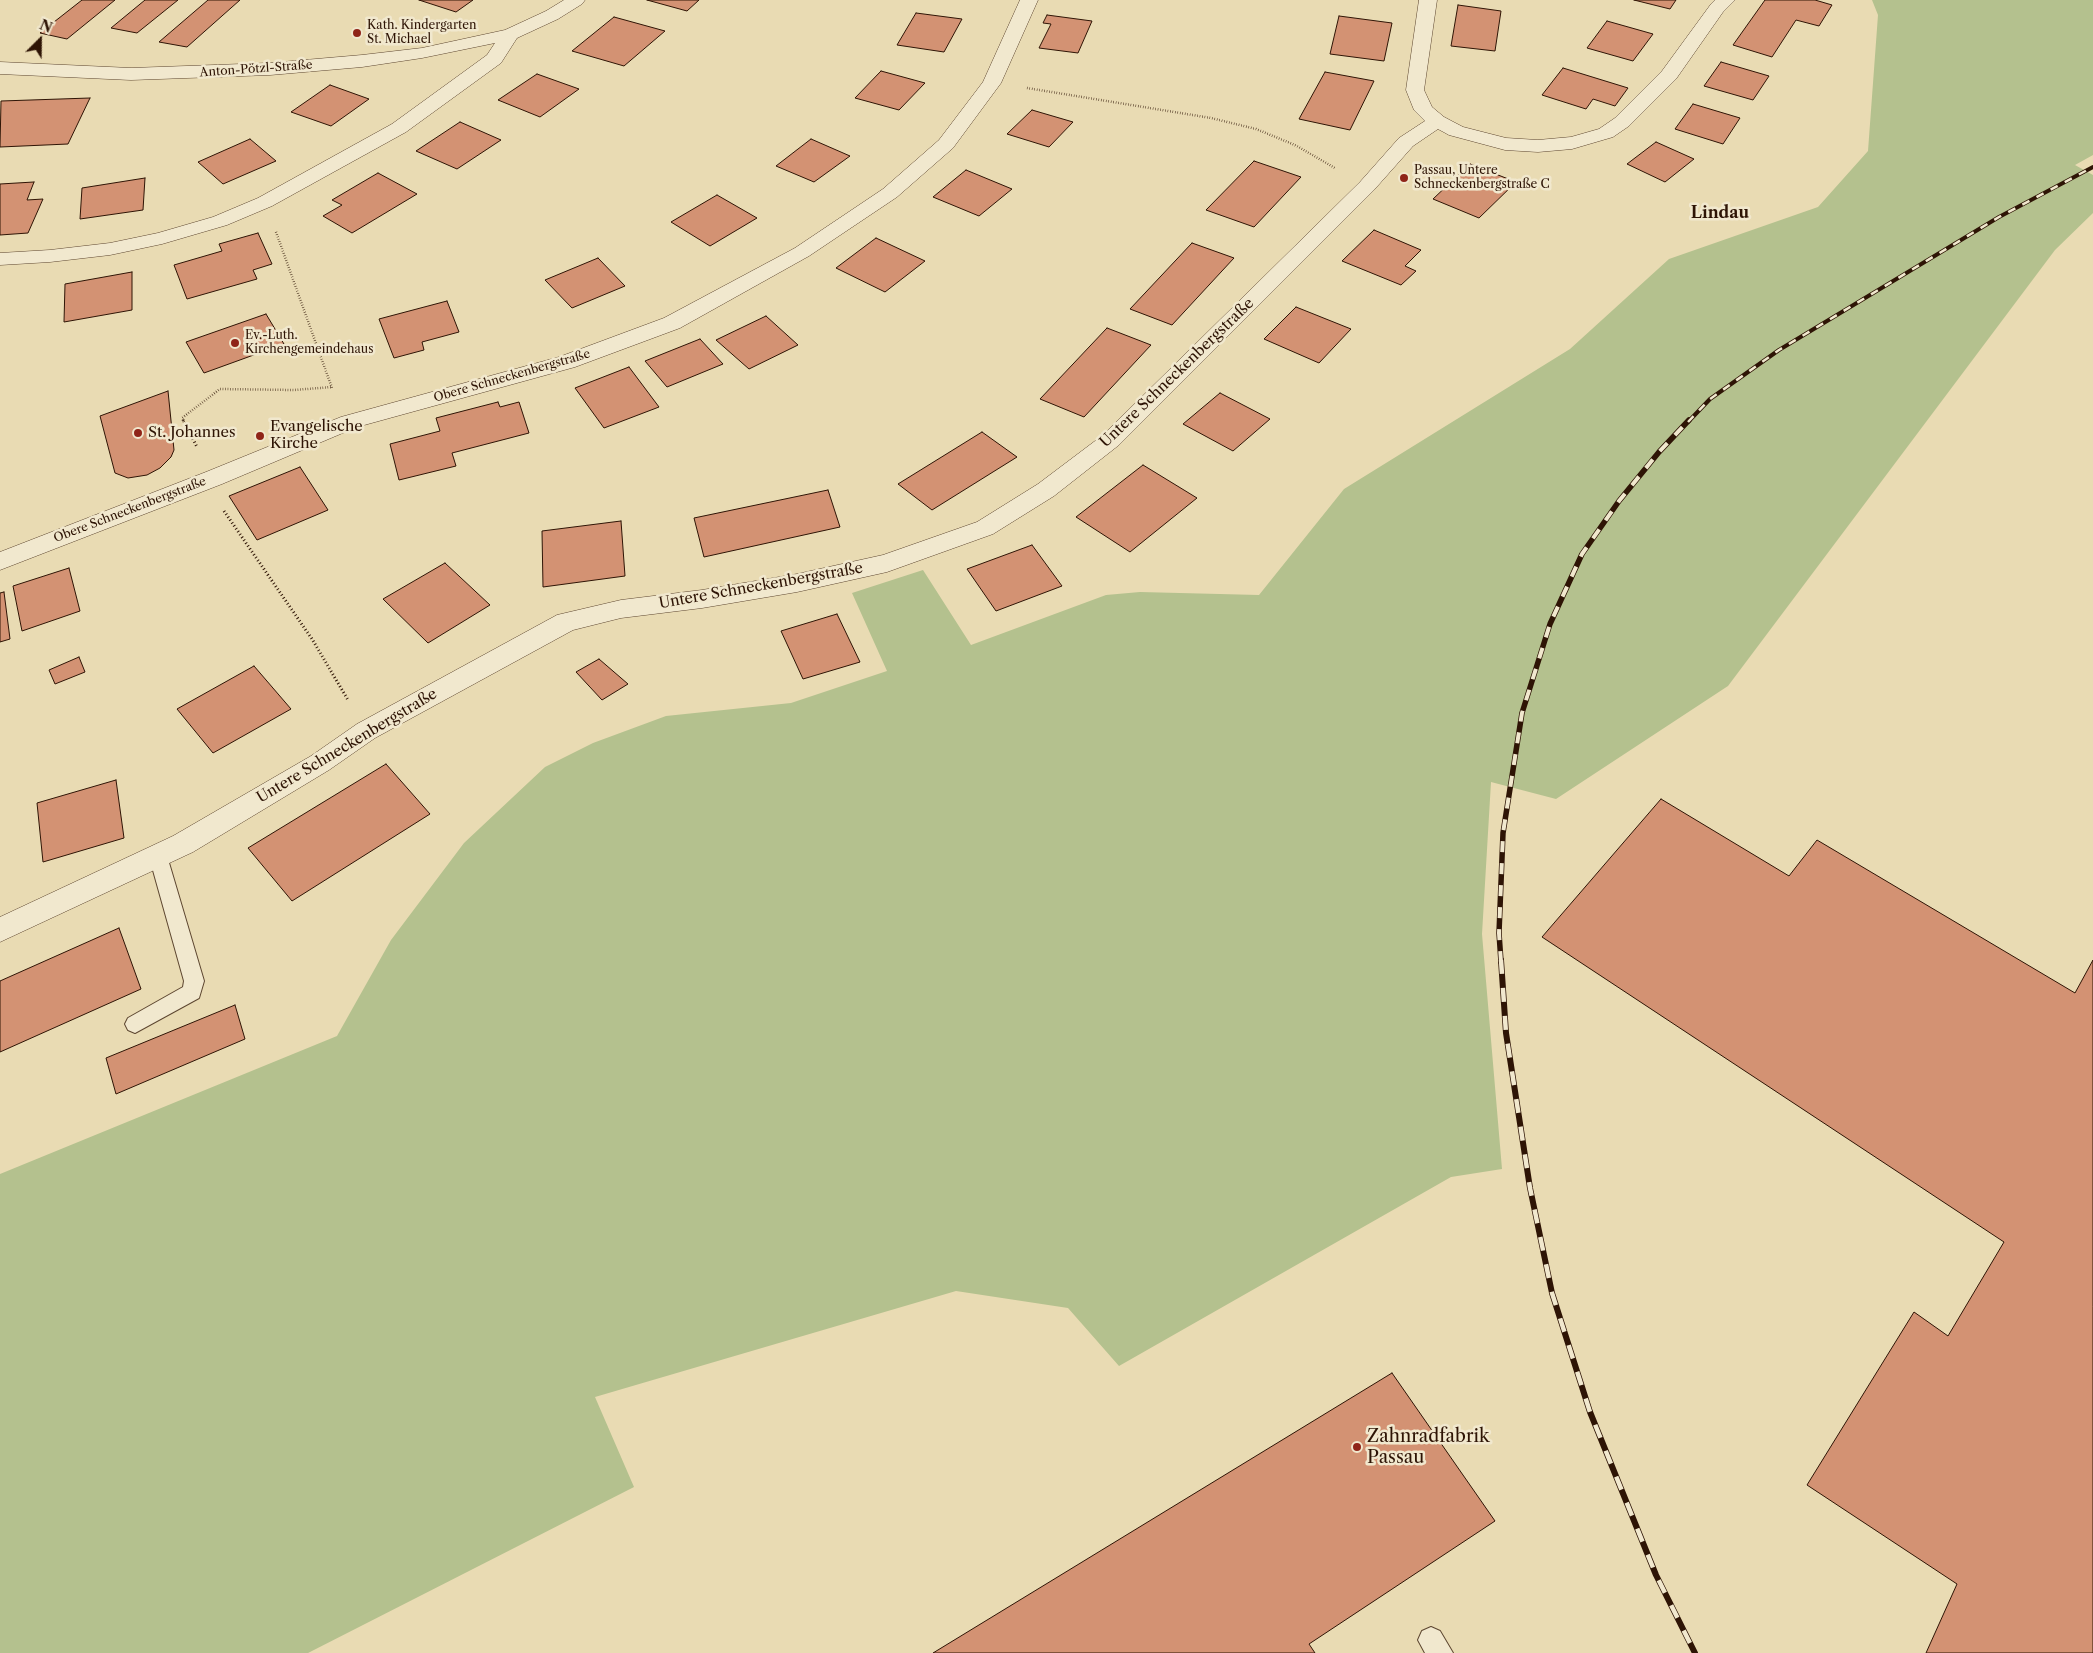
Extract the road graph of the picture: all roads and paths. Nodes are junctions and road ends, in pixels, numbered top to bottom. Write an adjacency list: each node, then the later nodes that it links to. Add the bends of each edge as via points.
1 (576, 0): 5 (street)
2 (1030, 0): 7 (street, Obere Schneckenbergstraße)
3 (1428, 0): 8 (street, via 1415,90 1424,110)
4 (1726, 0): 8 (street, via 1669,75 1622,122 1606,133 1572,143 1505,144 1456,131)
5 (510, 34): 6 (street, Anton-Pötzl-Straße, via 422,53 270,69 131,74); 10 (street, via 494,59 399,128)
6 (0, 68)
7 (992, 83): 9 (path, via 1211,118 1256,129 1295,145); 13 (street, Obere Schneckenbergstraße, via 946,144 890,193 802,252 672,323 567,362)
8 (1437, 121): 9 (street, Untere Schneckenbergstraße, via 1406,142)
9 (1367, 186): 17 (street, Untere Schneckenbergstraße, via 1111,440 1046,490 985,528 888,563 796,583 621,609 566,622)
10 (265, 202): 11 (street, via 220,221 127,246); 12 (path)
11 (0, 259)
12 (332, 387): 13 (path); 14 (path, via 220,389 182,418)
13 (349, 422): 14 (street, Obere Schneckenbergstraße)
14 (214, 478): 16 (street, Obere Schneckenbergstraße)
15 (220, 506): 17 (path, via 312,639)
16 (0, 561)
17 (366, 731): 18 (street, Untere Schneckenbergstraße, via 320,763)
18 (158, 856): 19 (street, Untere Schneckenbergstraße); 20 (lane, via 194,980 192,992)
19 (0, 930)
20 (135, 1024)

